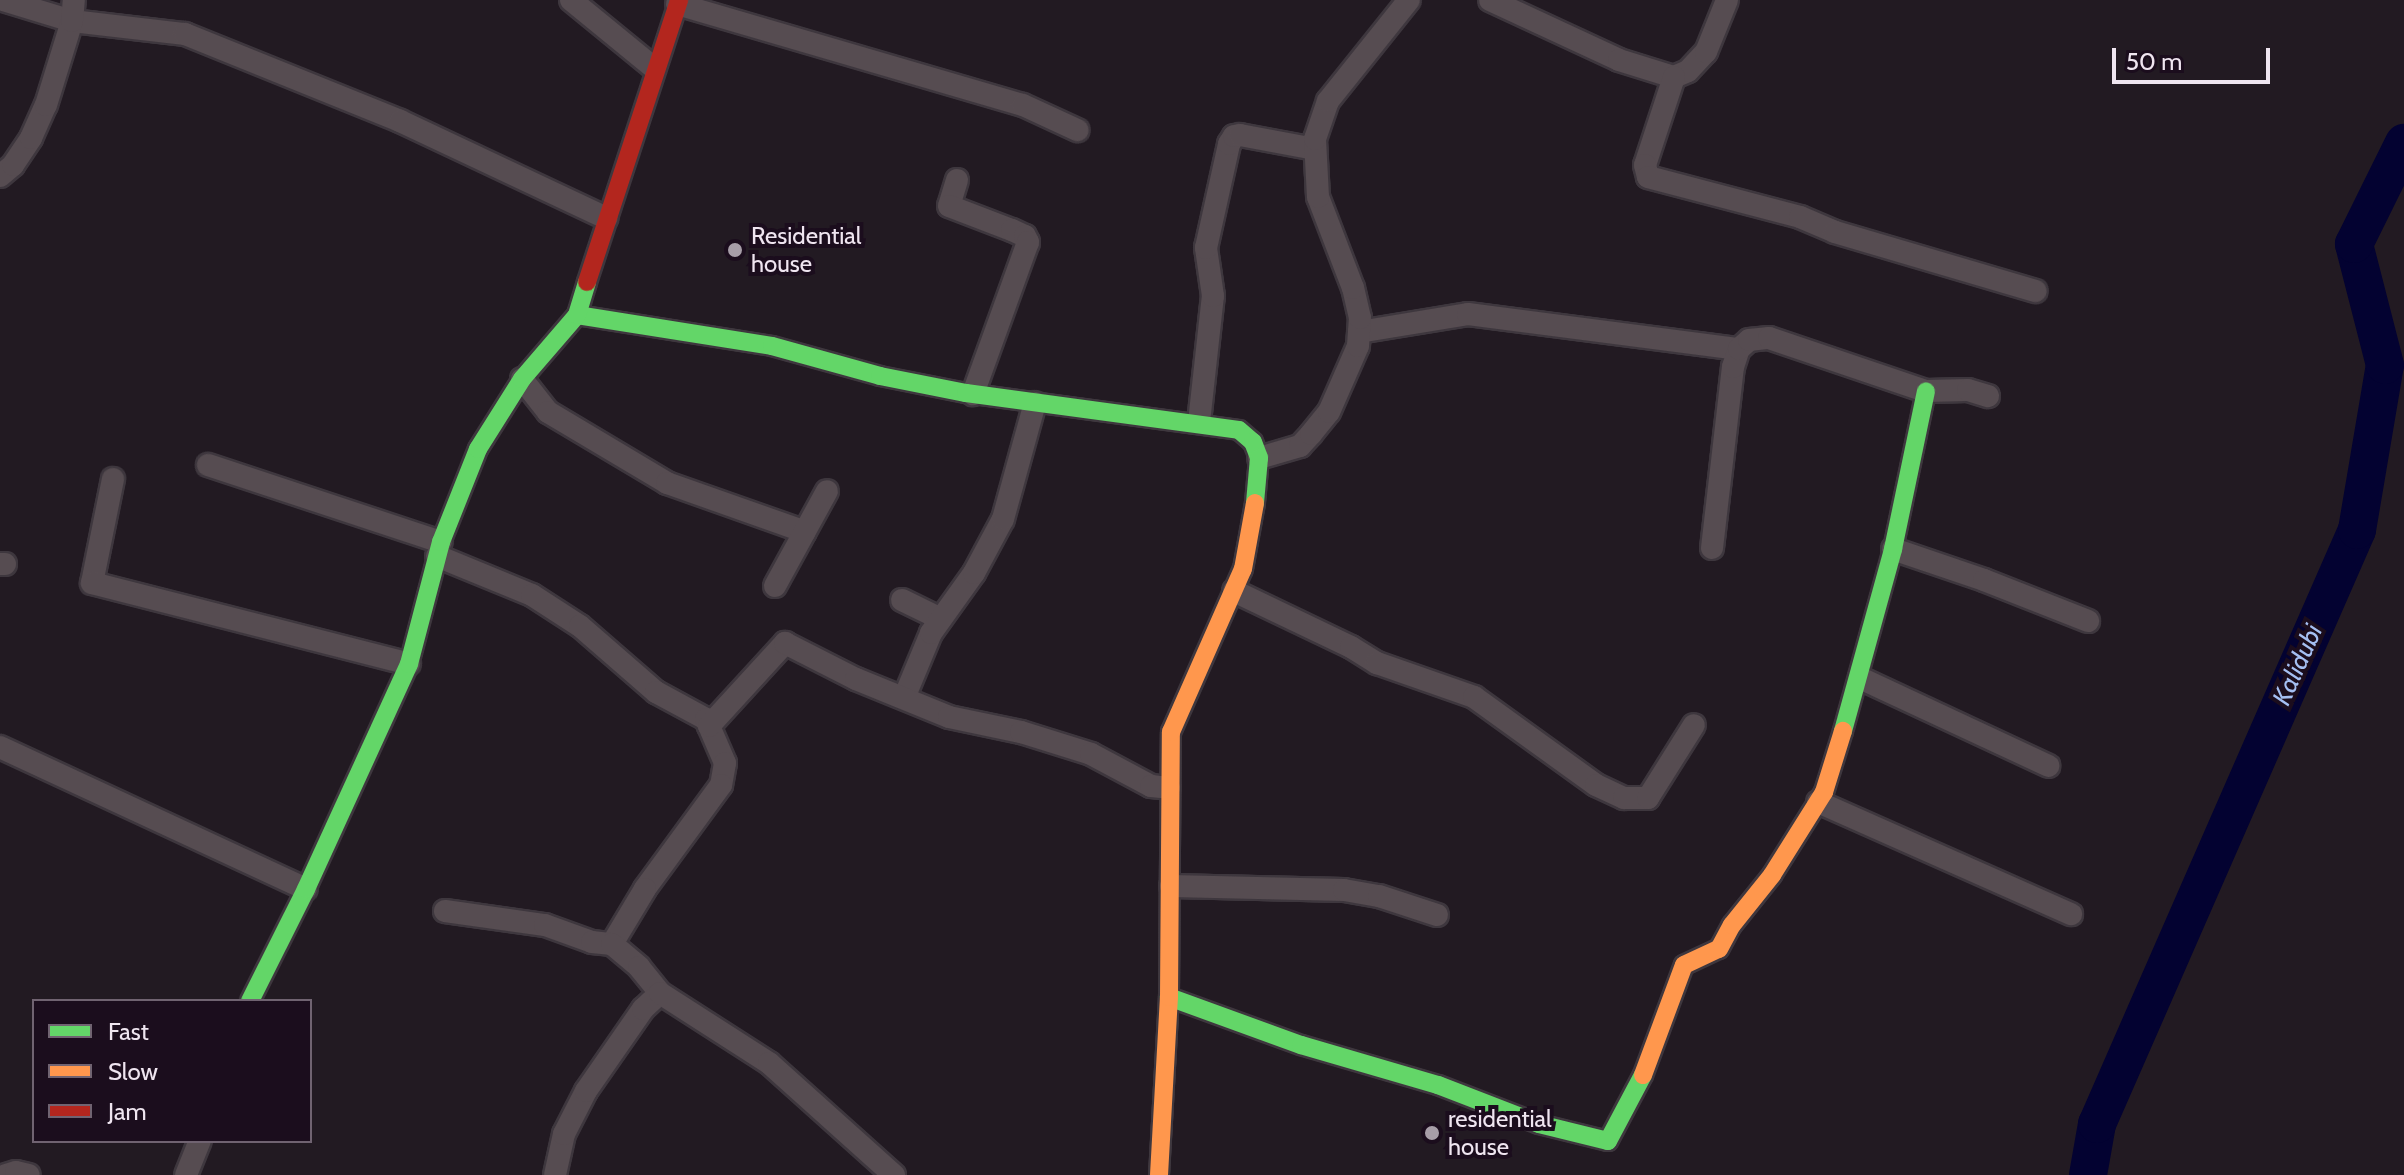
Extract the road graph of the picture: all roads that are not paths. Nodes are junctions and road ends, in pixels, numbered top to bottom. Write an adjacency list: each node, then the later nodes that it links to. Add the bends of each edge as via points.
1 (3, 0): 7 (street)
2 (571, 0): 8 (street)
3 (1409, 0): 11 (street, via 1328,101)
4 (1490, 0): 9 (street, via 1619,60)
5 (1727, 0): 9 (street, via 1706,52)
6 (678, 2): 8 (street); 10 (street, via 1023,105)
7 (73, 11): 12 (street, via 46,105 31,138); 14 (street, via 185,34 400,121)
8 (654, 68): 14 (street)
9 (1674, 77): 15 (street, via 1645,165 1648,177 1800,217)
10 (1077, 130)
11 (1315, 149): 17 (street, via 1318,197 1353,288); 24 (street, via 1240,135 1229,144 1206,248 1213,296)
12 (0, 176)
13 (957, 180): 21 (street, via 949,206 1025,236 1028,242)
14 (606, 218): 16 (street)
15 (2035, 291)
16 (577, 315): 19 (street); 21 (street, via 772,346 880,376)
17 (1359, 332): 18 (street, via 1468,314); 25 (street, via 1329,412 1300,446)
18 (1739, 349): 20 (street, via 1749,340 1769,338); 30 (street)
19 (522, 379): 29 (street, via 548,412 667,483); 31 (street, via 478,449)
20 (1926, 391): 22 (street, via 1968,390); 32 (street)
21 (973, 394): 23 (street)
22 (1988, 396)
23 (1035, 403): 24 (street); 36 (street, via 1003,519)
24 (1199, 422): 25 (street, via 1239,430 1253,442)
25 (1259, 458): 34 (street, via 1254,524)
26 (208, 465): 31 (street)
27 (113, 479): 38 (street, via 92,583)
28 (827, 491): 29 (street)
29 (805, 532): 33 (street)
30 (1712, 548)
31 (439, 549): 38 (street); 42 (street, via 532,595 580,626 656,692 706,719)
32 (1893, 549): 37 (street); 39 (street)
33 (775, 586)
34 (1234, 591): 41 (street, via 1377,663 1474,697 1596,785 1624,798 1648,798); 45 (street, via 1177,713)
35 (902, 600): 36 (street)
36 (941, 619): 40 (street)
37 (2088, 621)
38 (409, 664): 48 (street)
39 (1860, 678): 44 (street); 46 (street)
40 (904, 698): 42 (street, via 785,643); 45 (street, via 949,717 1091,754 1151,786)
41 (1694, 725)
42 (709, 726): 52 (street, via 725,763 721,785)
43 (0, 747): 48 (street)
44 (2049, 766)
45 (1169, 788): 47 (street)
46 (1818, 802): 50 (street); 54 (street, via 1719,949 1684,965 1641,1080 1608,1141 1539,1124 1438,1085 1301,1045)
47 (1171, 886): 51 (street, via 1344,890); 54 (street)
48 (306, 889): 55 (street)
49 (445, 911): 52 (street, via 545,925)
50 (2071, 914)
51 (1437, 915)
52 (612, 944): 53 (street)
53 (660, 993): 60 (street, via 586,1091 564,1134); 61 (street, via 769,1063)
54 (1169, 997): 62 (street)
55 (251, 999)
56 (199, 1143): 59 (street)
57 (6, 1175): 58 (street)
58 (29, 1175)
59 (186, 1175)
60 (555, 1175)
61 (894, 1175)
62 (1159, 1175)

